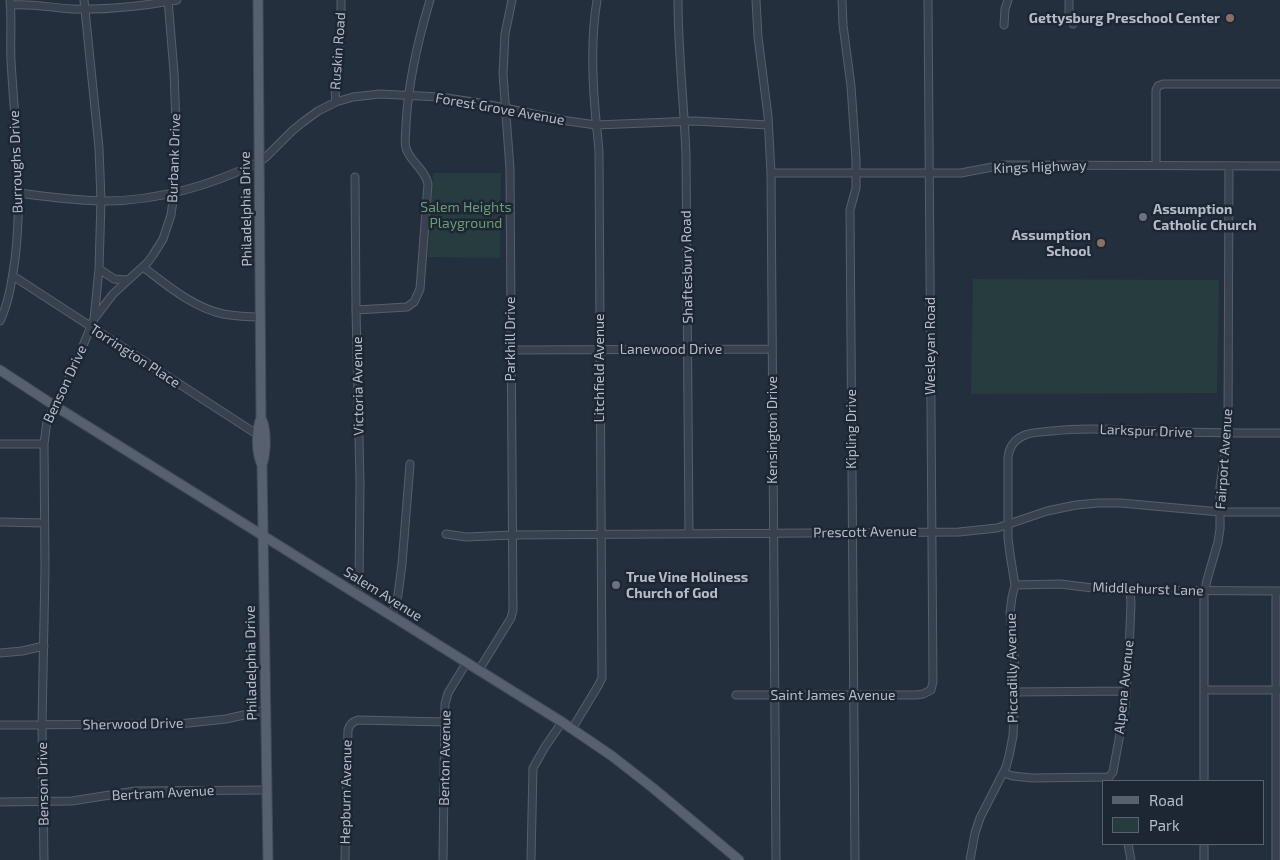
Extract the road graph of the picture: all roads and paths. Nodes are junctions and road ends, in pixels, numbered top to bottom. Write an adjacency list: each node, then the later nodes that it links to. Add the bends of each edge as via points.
1 (84, 0): 16 (street, Benson Drive)
2 (177, 0): 14 (street)
3 (258, 0): 26 (main road, Philadelphia Drive)
4 (341, 0): 21 (street, Ruskin Road)
5 (430, 0): 20 (street)
6 (512, 0): 22 (street, Parkhill Drive, via 503,63)
7 (597, 0): 24 (street, Litchfield Avenue, via 592,52)
8 (678, 0): 23 (street, Shaftesbury Road)
9 (756, 0): 25 (street, Kensington Drive)
10 (842, 0): 31 (street, Kipling Drive, via 854,109)
11 (928, 0): 32 (street, Wesleyan Road)
12 (1008, 0): 18 (street)
13 (1069, 0): 17 (street)
14 (168, 1): 16 (street); 35 (street, Burbank Drive, via 176,117)
15 (10, 3): 16 (street); 34 (street, Burroughs Drive)
16 (84, 9): 36 (street, Benson Drive, via 98,138)
17 (1073, 24)
18 (1004, 25)
19 (1280, 84): 27 (street, via 1158,86)
20 (409, 94): 21 (street, Forest Grove Avenue, via 366,95); 22 (street, Forest Grove Avenue); 41 (street, via 406,148 428,184 420,289 414,302 407,307)
21 (336, 102): 26 (street, Forest Grove Avenue, via 303,122)
22 (505, 108): 24 (street, Forest Grove Avenue); 49 (street, Parkhill Drive, via 510,169)
23 (685, 121): 24 (street, Forest Grove Avenue); 25 (street, Forest Grove Avenue); 47 (street, Shaftesbury Road)
24 (596, 125): 46 (street, Litchfield Avenue, via 599,162)
25 (768, 125): 30 (street, Kensington Drive)
26 (259, 162): 35 (street, Forest Grove Avenue); 42 (main road, Philadelphia Drive)
27 (1156, 165): 28 (street, Kings Highway); 32 (street, Kings Highway, via 1003,165 970,172)
28 (1229, 166): 29 (street, Kings Highway); 53 (street, Fairport Avenue)
29 (1280, 166)
30 (770, 173): 31 (street, Kings Highway); 48 (street, Kensington Drive)
31 (856, 173): 32 (street, Kings Highway); 68 (street, Kipling Drive, via 850,210)
32 (928, 173): 66 (street, Wesleyan Road)
33 (355, 177): 41 (street, Victoria Avenue)
34 (19, 193): 36 (street, Forest Grove Avenue); 39 (street, Burroughs Drive)
35 (174, 193): 36 (street, Forest Grove Avenue); 37 (street, Burbank Drive, via 165,234)
36 (101, 200): 38 (street, Benson Drive)
37 (143, 267): 40 (street, Burbank Drive); 42 (street, via 204,308 224,314)
38 (99, 270): 40 (street, via 114,279); 43 (street, Benson Drive)
39 (12, 276): 44 (street, Burroughs Drive); 45 (street, Torrington Place)
40 (128, 280): 43 (street, Burbank Drive)
41 (356, 310): 78 (street, Victoria Avenue, via 360,482 359,584)
42 (261, 317): 52 (main road, Philadelphia Drive)
43 (94, 319): 45 (street, Benson Drive)
44 (0, 322)
45 (91, 326): 51 (street, Benson Drive, via 74,370); 55 (street, Torrington Place)
46 (599, 349): 47 (street, Lanewood Drive); 49 (street, Lanewood Drive); 70 (street, Litchfield Avenue)
47 (688, 349): 48 (street, Lanewood Drive); 71 (street, Shaftesbury Road)
48 (772, 349): 67 (street, Kensington Drive)
49 (510, 350): 73 (street, Parkhill Drive)
50 (0, 370): 51 (main road, Salem Avenue)
51 (55, 406): 58 (street, Benson Drive, via 47,420); 72 (main road, Salem Avenue)
52 (261, 418): 55 (main road, Philadelphia Drive); 60 (main road, Philadelphia Drive, via 265,424)
53 (1228, 433): 54 (street, Larkspur Drive); 56 (street, Larkspur Drive, via 1082,428 1029,434); 61 (street, Fairport Avenue, via 1220,487)
54 (1280, 433)
55 (258, 435): 60 (main road, Philadelphia Drive)
56 (1015, 441): 65 (street, Piccadilly Avenue, via 1008,458)
57 (0, 444): 58 (street)
58 (44, 444): 64 (street, Benson Drive)
59 (410, 464): 79 (street, via 402,564)
60 (262, 465): 72 (main road, Philadelphia Drive)
61 (1220, 512): 62 (street, Prescott Avenue); 65 (street, Prescott Avenue, via 1098,503 1056,509); 76 (street, Fairport Avenue, via 1218,542)
62 (1280, 512)
63 (0, 522): 64 (street)
64 (44, 523): 80 (street, Benson Drive)
65 (1008, 524): 66 (street, Prescott Avenue, via 989,529); 74 (street, Piccadilly Avenue)
66 (931, 532): 68 (street, Prescott Avenue); 86 (street, Wesleyan Road, via 933,682)
67 (773, 533): 68 (street, Prescott Avenue); 71 (street, Prescott Avenue); 91 (street, Kensington Drive)
68 (852, 533): 89 (street, Kipling Drive)
69 (446, 534): 73 (street, Prescott Avenue)
70 (601, 534): 71 (street, Prescott Avenue); 73 (street, Prescott Avenue); 97 (street, Litchfield Avenue, via 602,680)
71 (689, 534)
72 (263, 535): 78 (main road, Salem Avenue); 92 (main road, Philadelphia Drive)
73 (512, 535): 83 (street, Parkhill Drive, via 512,614)
74 (1015, 586): 75 (street, Middlehurst Lane, via 1060,584); 88 (street, Piccadilly Avenue, via 1010,613)
75 (1130, 590): 76 (street, Middlehurst Lane); 87 (street, Alpena Avenue)
76 (1205, 591): 77 (street, Middlehurst Lane); 84 (street, Fairport Avenue)
77 (1278, 591): 85 (street)
78 (356, 594): 79 (main road, Salem Avenue)
79 (392, 616): 82 (main road, Salem Avenue)
80 (44, 646): 81 (street); 95 (street, Benson Drive)
81 (0, 653)
82 (466, 662): 83 (main road, Salem Avenue); 93 (street, Benton Avenue, via 448,693)
83 (479, 670): 94 (main road, Salem Avenue)
84 (1205, 690): 85 (street); 100 (street, Fairport Avenue)
85 (1278, 690): 119 (street)
86 (929, 691): 89 (street, Saint James Avenue, via 916,695)
87 (1126, 691): 88 (street); 99 (street, Alpena Avenue)
88 (1015, 692): 98 (street, Piccadilly Avenue, via 1013,736)
89 (853, 694): 91 (street, Saint James Avenue); 115 (street, Kipling Drive)
90 (736, 695): 91 (street, Saint James Avenue)
91 (774, 695): 114 (street, Kensington Drive)
92 (266, 710): 95 (street, Sherwood Drive, via 240,717 179,724); 101 (main road, Philadelphia Drive)
93 (445, 722): 109 (street, Hepburn Avenue, via 358,720 350,724); 110 (street, Benton Avenue)
94 (562, 722): 97 (main road, Salem Avenue); 111 (street, via 533,768)
95 (42, 725): 96 (street, Sherwood Drive); 103 (street, Benson Drive)
96 (0, 726)
97 (572, 729): 106 (main road, Salem Avenue, via 653,788)
98 (1003, 773): 99 (street, via 1032,778); 116 (street, Piccadilly Avenue, via 980,818)
99 (1110, 779)
100 (1204, 780)
101 (267, 790): 103 (street, Bertram Avenue, via 135,791); 108 (main road, Philadelphia Drive)
102 (0, 802): 103 (street, Bertram Avenue)
103 (43, 802): 107 (street, Benson Drive)
104 (1128, 845): 117 (street)
105 (1204, 845): 118 (street)
106 (723, 847): 112 (main road); 113 (main road, Salem Avenue)
107 (44, 860)
108 (268, 860)
109 (345, 860)
110 (443, 860)
111 (531, 860)
112 (727, 860)
113 (739, 860)
114 (776, 860)
115 (855, 860)
116 (970, 860)
117 (1131, 860)
118 (1204, 860)
119 (1276, 860)

